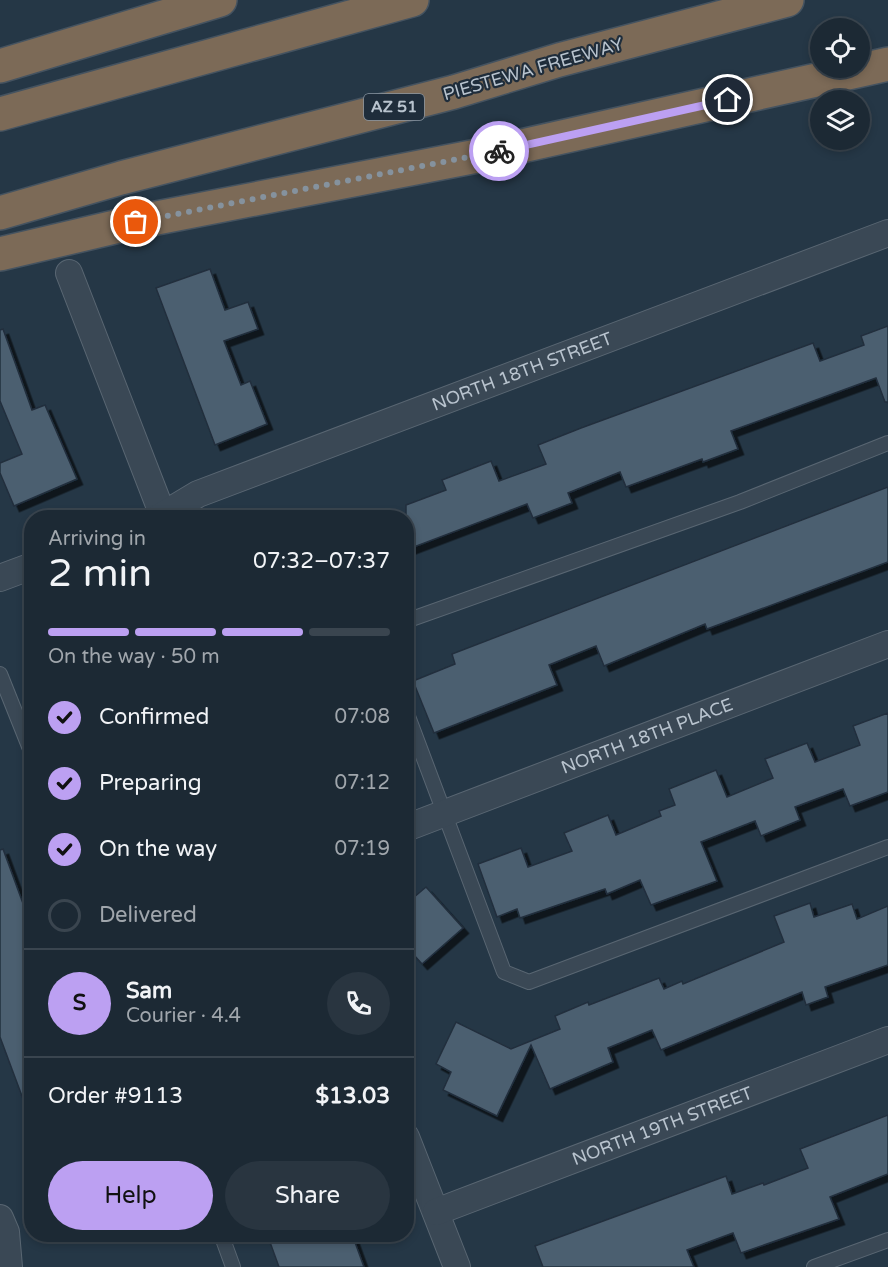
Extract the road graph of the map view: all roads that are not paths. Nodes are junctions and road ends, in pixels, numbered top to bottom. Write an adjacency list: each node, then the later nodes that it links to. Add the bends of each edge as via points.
1 (219, 0): 5 (highway)
2 (412, 0): 6 (highway)
3 (787, 0): 7 (highway, PIESTEWA FREEWAY / AZ 51)
4 (888, 64): 9 (highway, via 477,156 136,222)
5 (0, 66)
6 (0, 114)
7 (0, 213)
8 (888, 233): 13 (street, NORTH 18TH STREET, via 198,494)
9 (0, 254)
10 (69, 273): 12 (street)
11 (888, 443): 16 (lane, via 740,502)
12 (159, 510)
13 (173, 510)
14 (24, 568): 15 (street)
15 (0, 576)
16 (414, 618)
17 (888, 644): 21 (street, NORTH 18TH PLACE)
18 (0, 674): 20 (lane)
19 (414, 732): 21 (lane)
20 (24, 734)
21 (446, 814): 22 (street, NORTH 18TH PLACE); 23 (lane, via 504,972 529,982)
22 (414, 825)
23 (888, 847)
24 (888, 1040): 26 (street, NORTH 19TH STREET)
25 (414, 1157): 26 (street)
26 (436, 1212): 32 (street)
27 (0, 1218): 30 (street, via 6,1232)
28 (888, 1240): 33 (lane)
29 (224, 1242): 31 (lane)
30 (9, 1267)
31 (233, 1267)
32 (457, 1267)
33 (814, 1267)

